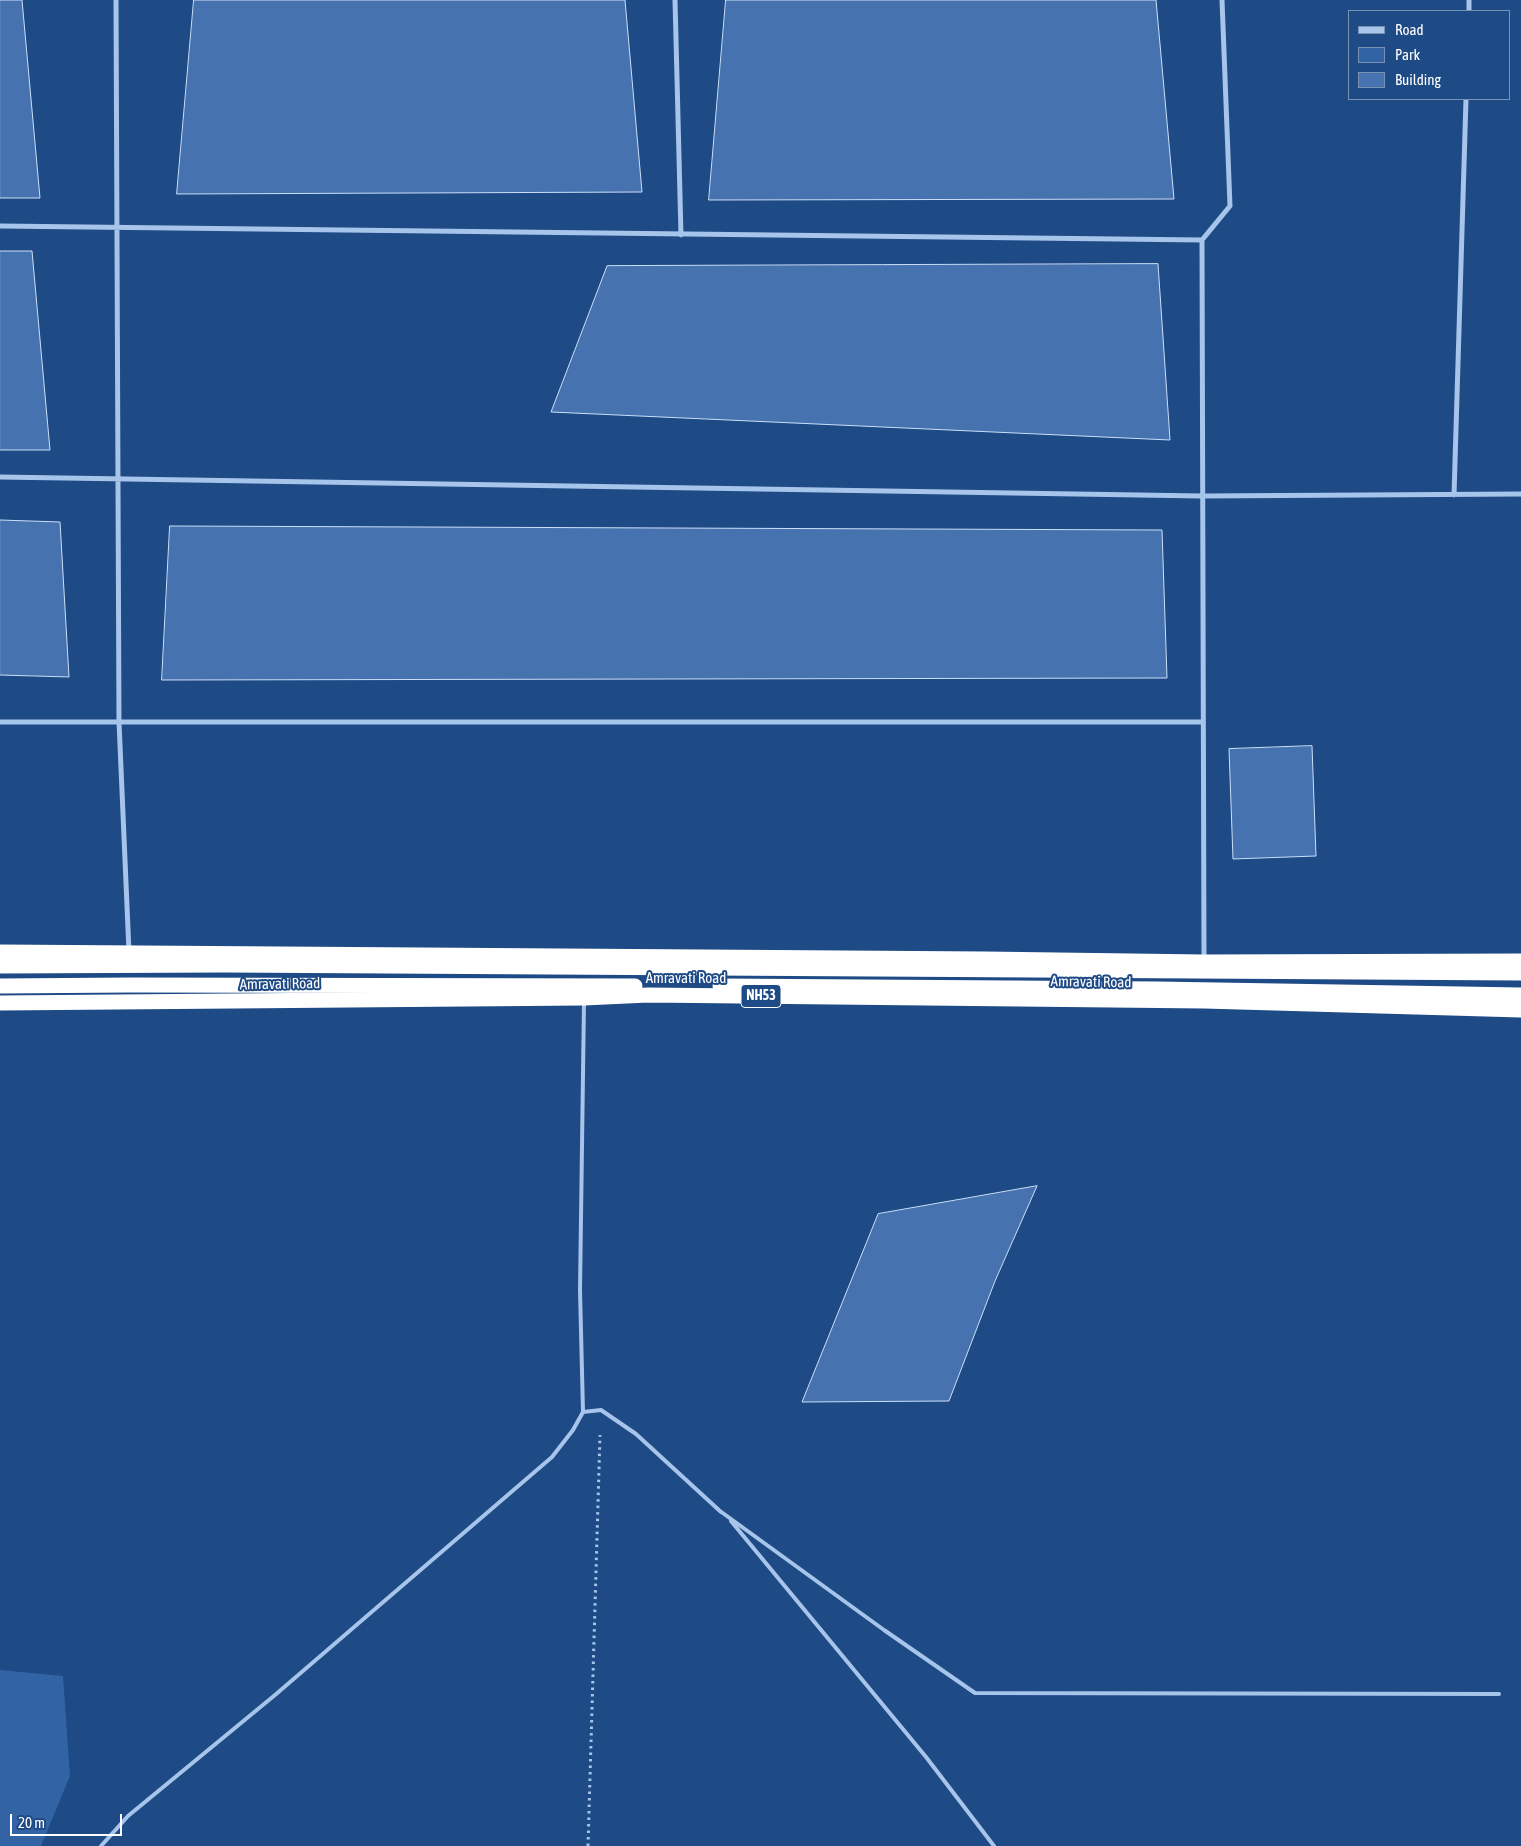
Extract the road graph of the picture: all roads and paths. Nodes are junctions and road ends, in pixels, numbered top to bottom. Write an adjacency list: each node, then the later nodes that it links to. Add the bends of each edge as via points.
1 (116, 0): 6 (street)
2 (675, 0): 7 (street)
3 (1222, 0): 8 (street, via 1230,206)
4 (1466, 100): 12 (street)
5 (0, 226): 6 (street)
6 (117, 229): 7 (street); 10 (street)
7 (681, 235): 8 (street)
8 (1202, 240): 13 (street)
9 (0, 477): 10 (street)
10 (118, 479): 13 (street); 15 (street)
11 (1521, 494): 12 (street)
12 (1454, 495): 13 (street)
13 (1202, 496): 16 (street)
14 (0, 722): 15 (street)
15 (119, 722): 16 (street); 18 (street)
16 (1203, 722): 20 (street)
17 (0, 952): 18 (highway, Amravati Road)
18 (129, 953): 20 (highway, Amravati Road)
19 (1521, 961): 20 (highway, Amravati Road)
20 (1204, 962)
21 (0, 966): 22 (highway)
22 (1521, 973)
23 (0, 986): 24 (highway, via 788,986)
24 (1521, 996)
25 (584, 998): 26 (highway, Amravati Road / NH53); 27 (highway, Amravati Road / NH53, via 648,995 1204,1001); 29 (lane, via 580,1290)
26 (0, 1003)
27 (1521, 1010)
28 (601, 1410): 29 (lane); 30 (lane, via 636,1434); 33 (path)
29 (583, 1412): 32 (lane, via 552,1457 128,1816)
30 (720, 1511): 31 (lane, via 975,1693); 34 (lane, via 926,1757)
31 (1499, 1694)
32 (101, 1846)
33 (588, 1846)
34 (994, 1846)

